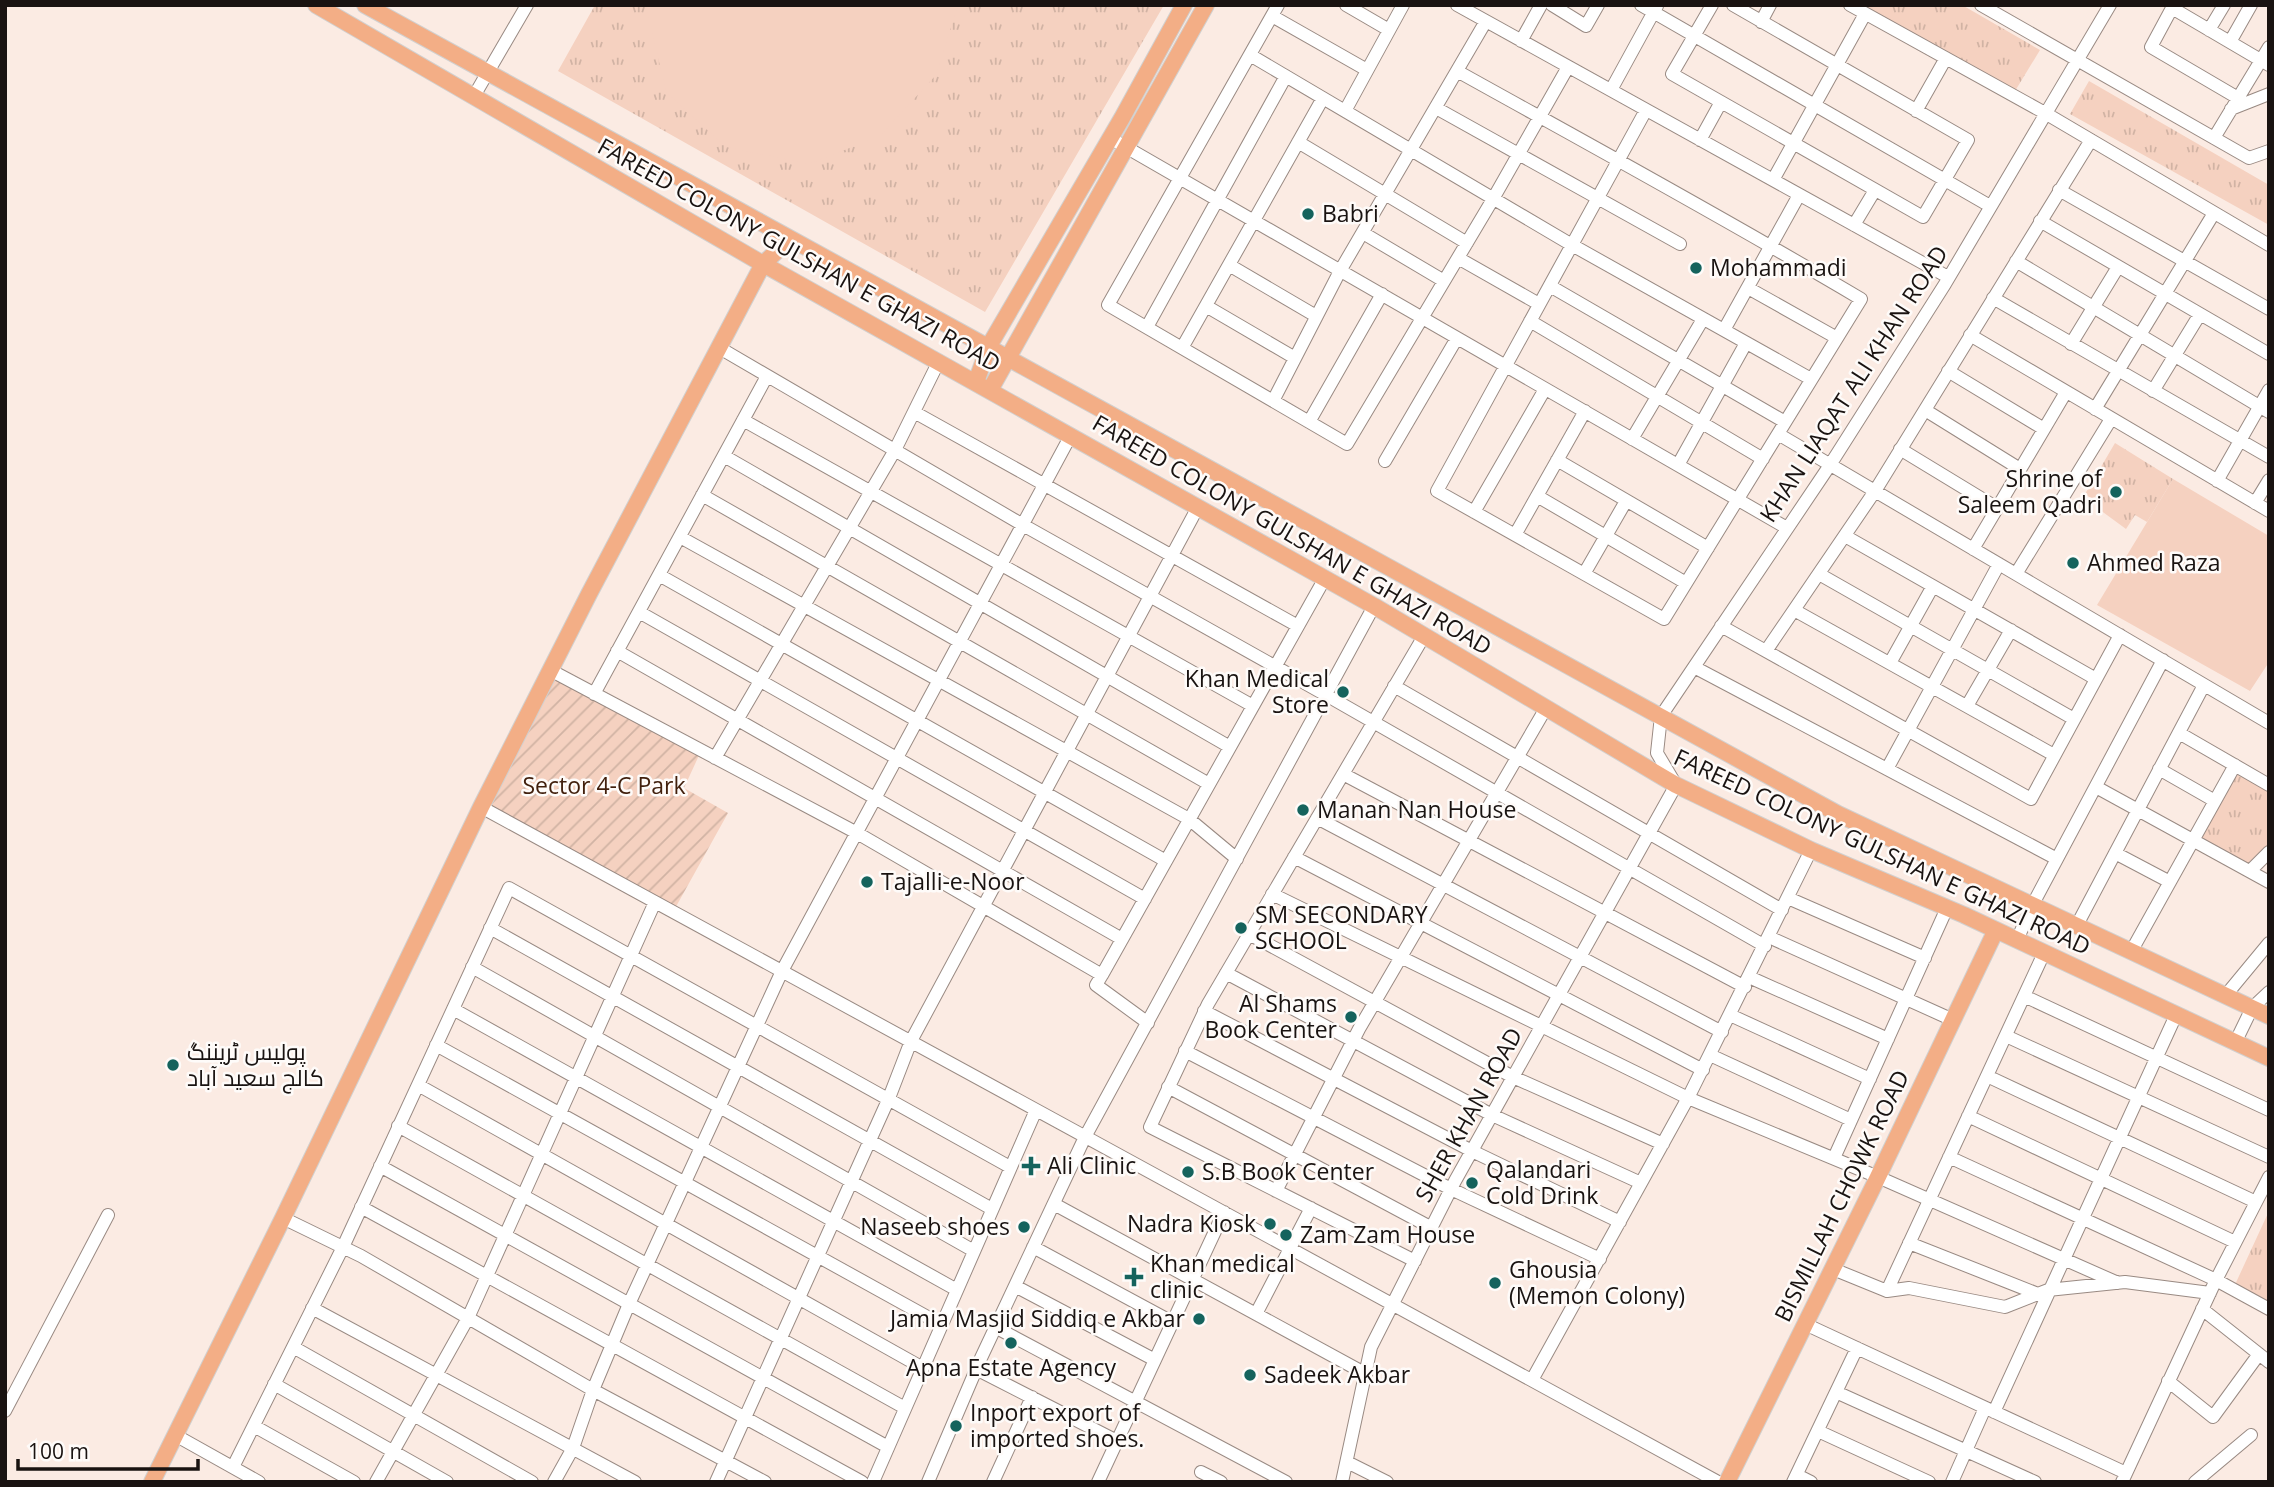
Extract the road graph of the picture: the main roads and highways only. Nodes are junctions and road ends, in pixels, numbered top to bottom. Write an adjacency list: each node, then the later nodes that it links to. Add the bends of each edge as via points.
1 (316, 5): 6 (main road, FAREED COLONY GULSHAN E GHAZI ROAD)
2 (365, 5): 5 (main road, FAREED COLONY GULSHAN E GHAZI ROAD)
3 (1184, 5): 7 (main road)
4 (1206, 5): 8 (main road)
5 (790, 239): 6 (main road); 7 (main road, FAREED COLONY GULSHAN E GHAZI ROAD)
6 (764, 264): 9 (main road, FAREED COLONY GULSHAN E GHAZI ROAD); 13 (main road, via 481,807)
7 (989, 346): 8 (main road, FAREED COLONY GULSHAN E GHAZI ROAD); 9 (main road)
8 (1007, 356): 9 (main road); 11 (main road, FAREED COLONY GULSHAN E GHAZI ROAD, via 1838,814)
9 (983, 386): 10 (main road, FAREED COLONY GULSHAN E GHAZI ROAD, via 1374,606 1676,785)
10 (1996, 930): 12 (main road, FAREED COLONY GULSHAN E GHAZI ROAD); 14 (main road, BISMILLAH CHOWK ROAD)
11 (2269, 1016)
12 (2269, 1058)
13 (152, 1482)
14 (1727, 1482)

